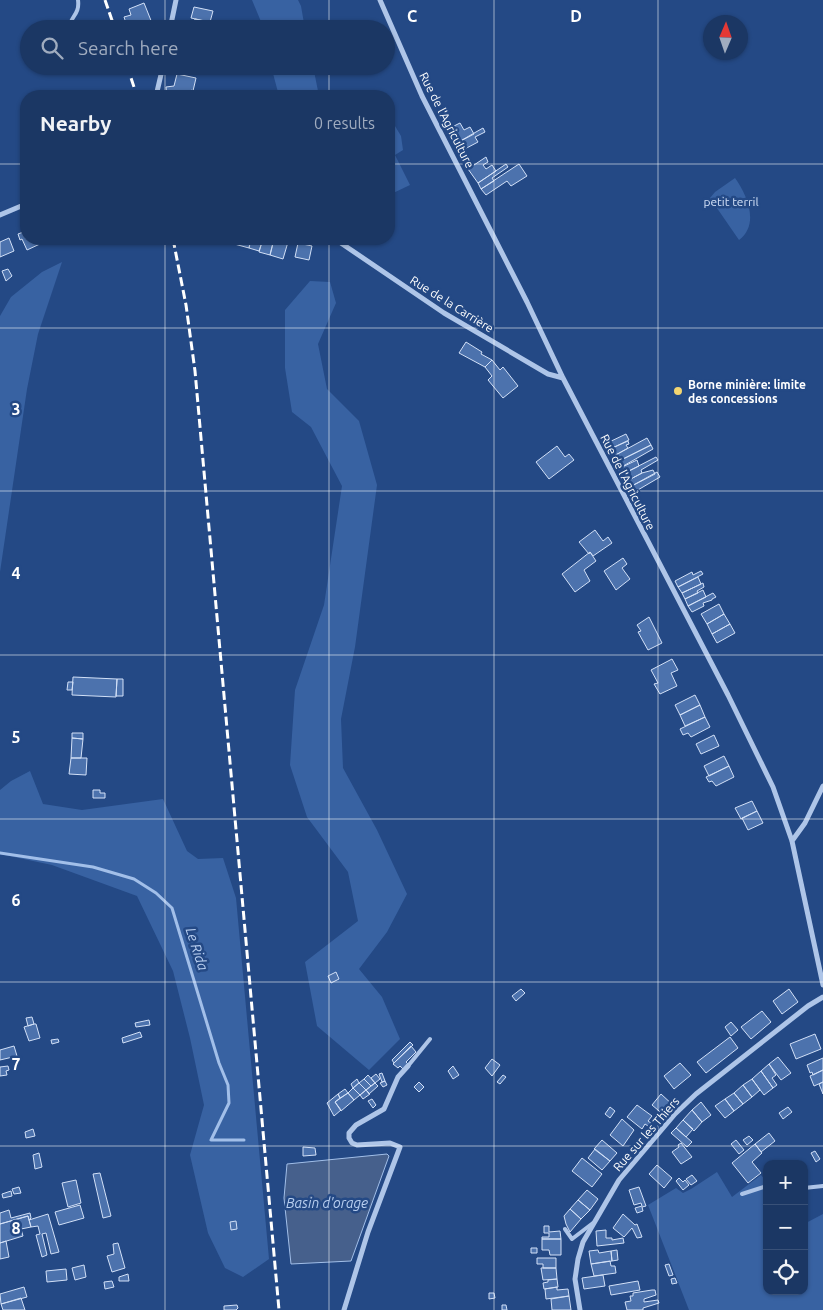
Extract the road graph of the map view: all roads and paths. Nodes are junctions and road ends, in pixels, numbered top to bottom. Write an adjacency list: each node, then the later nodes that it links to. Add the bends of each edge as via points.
1 (78, 0): 4 (lane, via 79,10)
2 (176, 0): 5 (street)
3 (380, 0): 6 (street, Rue de l'Agriculture)
4 (72, 20)
5 (172, 20)
6 (389, 20)
7 (395, 34): 13 (street, Rue de l'Agriculture, via 422,96)
8 (161, 75): 9 (street)
9 (157, 90)
10 (20, 207): 11 (street)
11 (0, 215)
12 (344, 245): 13 (street, Rue de la Carrière, via 444,313 548,374)
13 (563, 378): 15 (street, Rue de l'Agriculture, via 728,695 773,787)
14 (823, 786): 15 (street)
15 (792, 841): 16 (street, Rue de l'Agriculture)
16 (823, 985)
17 (823, 997): 24 (street, Rue sur les Thiers, via 674,1114 619,1180)
18 (430, 1039): 19 (lane)
19 (408, 1066): 26 (street, via 398,1077 384,1109 356,1125 349,1133 352,1143 390,1143 400,1148 368,1232)
20 (823, 1186): 22 (lane)
21 (763, 1187): 23 (lane)
22 (808, 1188)
23 (742, 1194)
24 (593, 1223): 25 (lane, via 572,1239); 27 (street, Rue sur les Thiers, via 578,1259 576,1279)
25 (565, 1229)
26 (344, 1310)
27 (580, 1310)

